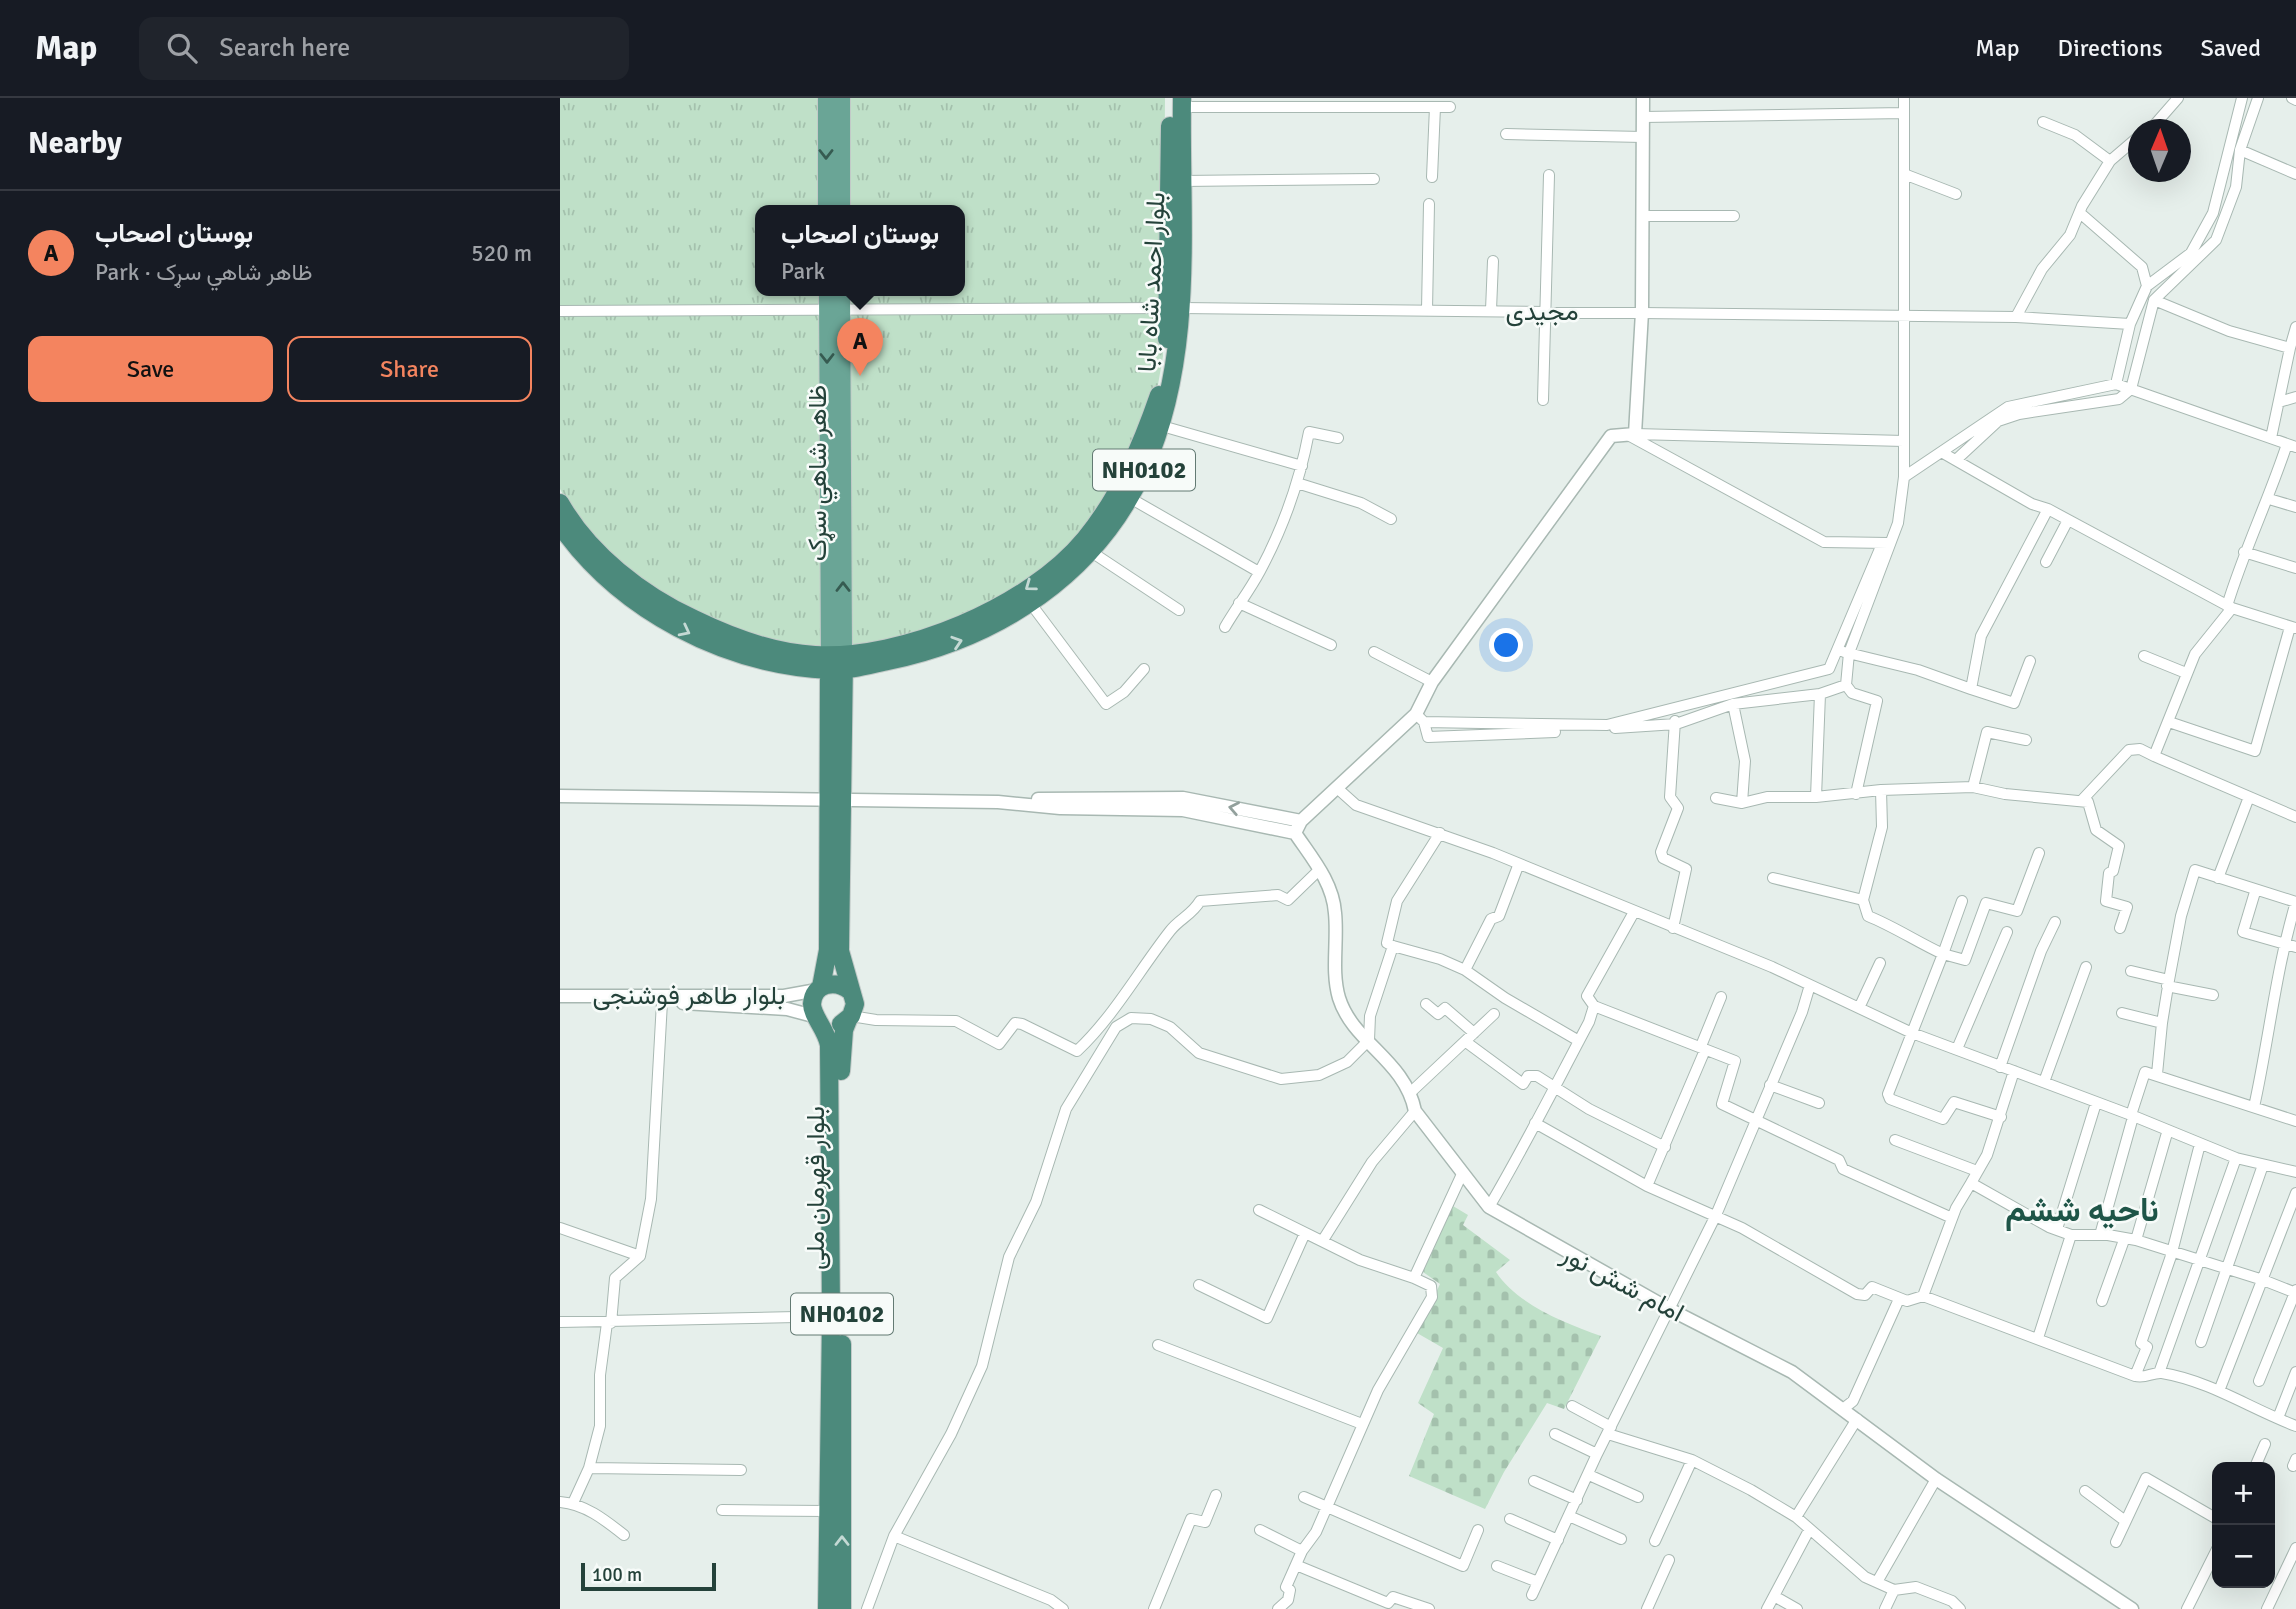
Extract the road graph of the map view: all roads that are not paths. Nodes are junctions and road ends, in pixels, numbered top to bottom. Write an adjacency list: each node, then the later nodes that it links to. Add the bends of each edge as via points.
1 (826, 98): 28 (main road, one-way to 28)
2 (842, 98): 29 (main road)
3 (1643, 98): 12 (street)
4 (1904, 98): 11 (street)
5 (2178, 98): 13 (street)
6 (2242, 98): 34 (street, via 2213,213 2191,253)
7 (2258, 98): 18 (street)
8 (1178, 101): 9 (street); 25 (highway, بلوار احمد شاه بابا / NH0102); 38 (highway, بلوار احمد شاه بابا / NH0102)
9 (1435, 107): 10 (street); 23 (street)
10 (1450, 107)
11 (1904, 113): 12 (street); 20 (street)
12 (1643, 117): 16 (street)
13 (2160, 119)
14 (2043, 121): 19 (street, via 2075,135)
15 (1506, 134): 16 (street)
16 (1643, 138): 32 (street)
17 (2128, 146): 19 (street)
18 (2240, 150): 21 (street); 37 (street, via 2236,187 2216,240)
19 (2110, 161): 30 (street)
20 (1904, 174): 26 (street); 46 (street)
21 (2296, 174)
22 (1549, 175): 43 (street)
23 (1432, 177)
24 (1374, 179): 25 (street)
25 (1182, 181): 38 (highway, بلوار احمد شاه بابا / NH0102)
26 (1956, 194)
27 (1429, 204): 40 (street)
28 (826, 205)
29 (842, 205)
30 (2080, 213): 34 (street, via 2142,267); 45 (street)
31 (1734, 215): 32 (street)
32 (1643, 216): 44 (street)
33 (1493, 261): 41 (street)
34 (2147, 286): 47 (street)
35 (829, 296): 39 (main road)
36 (840, 296): 39 (main road)
37 (2154, 300): 49 (street, via 2229,331); 51 (street)
38 (1175, 308): 39 (street, مجیدی); 40 (street, مجیدی); 55 (highway, بلوار احمد شاه بابا / NH0102, via 1177,363); 92 (highway, بلوار احمد شاه بابا / NH0102, one-way to 92, via 1164,372 1140,451 1083,541 1015,598 968,623)
39 (835, 310): 42 (street, مجیدی); 92 (main road)
40 (1427, 310): 41 (street, مجیدی)
41 (1491, 310): 43 (street, مجیدی)
42 (560, 311)
43 (1543, 311): 44 (street, مجیدی); 53 (street)
44 (1642, 312): 46 (street, مجیدی); 56 (street)
45 (2016, 317): 46 (street, مجیدی); 47 (street, مجیدی)
46 (1904, 318): 59 (street)
47 (2130, 324): 50 (street)
48 (2296, 327): 49 (street)
49 (2290, 348): 54 (street)
50 (2116, 384): 51 (street); 61 (street, via 2008,407)
51 (2131, 389): 58 (street); 62 (street, via 2119,400 1998,421)
52 (2296, 397): 54 (street)
53 (1543, 400)
54 (2279, 402): 58 (street)
55 (1162, 426): 63 (street); 66 (highway, بلوار احمد شاه بابا / NH0102)
56 (1633, 435): 59 (street); 75 (street, via 1824,542); 95 (street, via 1611,436)
57 (1338, 438): 63 (street, via 1309,432)
58 (2272, 438): 60 (street)
59 (1904, 441): 64 (street)
60 (2291, 445): 68 (street)
61 (1943, 453): 62 (street); 64 (street)
62 (1957, 459): 71 (street)
63 (1302, 466): 65 (street)
64 (1904, 477): 67 (street)
65 (1297, 483): 72 (street, via 1361,503); 80 (street)
66 (1130, 498): 76 (highway, بلوار احمد شاه بابا / NH0102); 80 (street)
67 (1901, 499): 75 (street); 75 (street, via 1898,528)
68 (2269, 499): 70 (street); 77 (street)
69 (560, 503): 92 (highway, بلوار احمد شاه بابا / NH0102, via 600,553 633,583 671,608 756,643)
70 (2296, 507)
71 (2048, 509): 73 (street); 97 (street, via 1981,636)
72 (1391, 519)
73 (2067, 522): 78 (street); 83 (street)
74 (560, 525): 92 (highway, بلوار احمد شاه بابا / NH0102, one-way to 92, via 589,562 617,586 683,630 726,650 776,664)
75 (1886, 542): 89 (street, via 1861,626)
76 (1090, 551): 82 (highway, بلوار احمد شاه بابا / NH0102); 84 (street)
77 (2244, 552): 79 (street); 83 (street)
78 (2046, 562)
79 (2296, 568)
80 (1259, 572): 81 (street)
81 (1239, 603): 85 (street); 87 (street)
82 (1031, 604): 92 (highway, بلوار احمد شاه بابا / NH0102, one-way to 82, via 911,656 975,636); 93 (street, via 1106,704)
83 (2230, 607): 86 (street); 94 (street)
84 (1179, 610)
85 (1225, 626)
86 (2293, 628): 102 (street, via 2255,751)
87 (1331, 645)
88 (1374, 652): 95 (street)
89 (1844, 652): 96 (street); 97 (street, via 1919,670); 100 (street, via 1829,669)
90 (2144, 656): 94 (street)
91 (2030, 661): 97 (street, via 2014,703)
92 (836, 662): 114 (highway, NH0102)
93 (1144, 669)
94 (2186, 673): 102 (street)
95 (1432, 682): 101 (street)
96 (1846, 685): 98 (street); 109 (street, via 1852,693 1877,701)
97 (1971, 689)
98 (1820, 694): 99 (street); 111 (street)
99 (1733, 704): 103 (street); 116 (street, via 1745,761)
100 (1675, 710): 101 (street, via 1607,725); 103 (street)
101 (1420, 718): 103 (street, via 1428,737); 106 (street)
102 (2169, 722): 105 (street)
103 (1676, 724): 130 (street, via 1670,797 1678,808 1661,852 1663,858 1686,869)
104 (2026, 740): 107 (street, via 1987,732)
105 (2154, 757): 112 (street); 115 (street, via 2140,748 2129,750)
106 (1337, 788): 118 (street); 119 (street, via 1356,805)
107 (1973, 788): 108 (street); 115 (street)
108 (1881, 790): 109 (street); 126 (street, via 1882,827)
109 (1856, 794): 111 (street)
110 (560, 796): 114 (street)
111 (1816, 797): 116 (street, via 1767,797)
112 (2249, 797): 117 (street); 124 (street)
113 (1716, 798): 116 (street)
114 (835, 799): 118 (street, via 1183,798); 143 (highway, NH0102, via 828,950); 144 (highway, NH0102, via 840,951)
115 (2082, 799): 131 (street, via 2088,802 2096,830 2119,846 2109,873 2106,901 2127,907)
116 (1742, 803)
117 (2296, 817)
118 (1298, 827): 122 (street, امام شش نور)
119 (1440, 833): 121 (street); 134 (street, via 1397,901 1387,943)
120 (2039, 853): 136 (street, via 2017,911 1986,903 1965,960)
121 (1518, 866): 128 (street); 139 (street, via 1499,916 1491,919)
122 (1319, 870): 160 (street, امام شش نور, via 1330,887 1335,911 1339,999); 165 (street, via 1288,900 1278,895 1200,901 1123,993 1114,1013)
123 (1773, 878): 126 (street)
124 (2218, 878): 125 (street); 141 (street, via 2195,870)
125 (2255, 892): 133 (street, via 2243,932); 133 (street, via 2296,902)
126 (1863, 900): 136 (street, via 1868,916)
127 (1962, 901): 136 (street)
128 (1634, 912): 130 (street); 151 (street, via 1587,996)
129 (2055, 922): 167 (street)
130 (1674, 928): 142 (street)
131 (2120, 928)
132 (2007, 932): 164 (street)
133 (2284, 944): 135 (street); 176 (street)
134 (1393, 946): 139 (street); 160 (street, via 1370,1016)
135 (2296, 947)
136 (1943, 954): 159 (street)
137 (1880, 963): 152 (street)
138 (2086, 967): 170 (street)
139 (1465, 970): 161 (street)
140 (2131, 971): 141 (street)
141 (2168, 983): 145 (street); 157 (street)
142 (1810, 985): 152 (street); 171 (street)
143 (819, 988): 144 (highway, via 833,983); 146 (street, بلوار طاهر فوشنجی, via 784,996); 156 (highway, NH0102, via 812,1000)
144 (850, 991): 155 (highway, NH0102, via 855,1004)
145 (2213, 995)
146 (560, 996)
147 (1721, 997): 163 (street)
148 (662, 1002): 149 (street, بلوار طاهر فوشنجی); 156 (street, بلوار طاهر فوشنجی, via 787,1009); 208 (street, via 651,1199)
149 (560, 1003)
150 (1426, 1004): 158 (street, via 1438,1014 1445,1008)
151 (1594, 1006): 161 (street); 163 (street)
152 (1859, 1008): 159 (street)
153 (2122, 1013): 157 (street)
154 (1494, 1014): 158 (street)
155 (850, 1018): 156 (highway, via 834,1025); 165 (street, via 956,1021 999,1045 1015,1023 1022,1024); 219 (highway, بلوار قهرمان ملی / NH0102, via 841,1056)
156 (818, 1019): 219 (highway, بلوار قهرمان ملی / NH0102, via 827,1030 829,1045)
157 (2162, 1023): 169 (street)
158 (1474, 1033): 162 (street)
159 (1912, 1033): 164 (street); 179 (street, via 1890,1099 1943,1119 1954,1102)
160 (1369, 1040): 166 (street, via 1347,1062 1319,1075 1281,1079 1199,1053 1170,1027 1151,1019 1131,1018 1116,1027); 173 (street, امام شش نور)
161 (1579, 1041): 172 (street)
162 (1466, 1042): 172 (street, via 1523,1084 1528,1076 1537,1076); 173 (street)
163 (1701, 1046): 180 (street, via 1735,1061 1723,1104); 186 (street, via 1705,1050)
164 (1957, 1049): 167 (street)
165 (1077, 1051): 166 (street)
166 (1094, 1059): 267 (street, via 1066,1109 1036,1202 1009,1256 982,1366 951,1434)
167 (2000, 1067): 168 (street)
168 (2014, 1071): 170 (street); 179 (street)
169 (2157, 1074): 176 (street); 178 (street, via 2145,1072)
170 (2045, 1083): 175 (street)
171 (1770, 1085): 174 (street); 180 (street)
172 (1554, 1087): 182 (street); 186 (street)
173 (1411, 1092): 177 (street, امام شش نور)
174 (1819, 1103)
175 (2096, 1103): 178 (street); 200 (street)
176 (2254, 1107): 181 (street)
177 (1415, 1111): 191 (street, امام شش نور); 204 (street, via 1372,1162)
178 (2132, 1116): 183 (street); 203 (street)
179 (2001, 1117): 189 (street)
180 (1757, 1119): 197 (street); 198 (street, via 1839,1160 1843,1169)
181 (2296, 1121)
182 (1535, 1124): 193 (street); 195 (street)
183 (2167, 1133): 185 (street); 206 (street)
184 (1895, 1140): 189 (street)
185 (2200, 1144): 187 (street); 207 (street)
186 (1665, 1147): 193 (street)
187 (2236, 1158): 188 (street); 209 (street)
188 (2263, 1165): 190 (street); 210 (street)
189 (1977, 1171): 192 (street)
190 (2296, 1172)
191 (1462, 1174): 195 (street, امام شش نور); 211 (street)
192 (1971, 1183): 198 (street); 200 (street)
193 (1647, 1186): 197 (street)
194 (2296, 1193): 212 (street)
195 (1489, 1206): 218 (street, امام شش نور)
196 (1259, 1210): 201 (street)
197 (1716, 1215): 216 (street, via 1857,1294 1864,1295 1872,1287); 218 (street)
198 (1952, 1218): 215 (street)
199 (560, 1228): 208 (street)
200 (2056, 1229): 202 (street)
201 (1305, 1233): 204 (street); 213 (street, via 1267,1318)
202 (2071, 1235): 203 (street); 222 (street)
203 (2100, 1235): 205 (street)
204 (1323, 1240): 211 (street, via 1360,1260)
205 (2124, 1240): 206 (street); 217 (street)
206 (2136, 1240): 207 (street)
207 (2172, 1252): 209 (street); 227 (street, via 2141,1343 2147,1347)
208 (640, 1256): 221 (street, via 615,1278)
209 (2198, 1260): 210 (street); 226 (street)
210 (2224, 1269): 212 (street); 223 (street, via 2228,1272)
211 (1414, 1278): 235 (street, via 1432,1286 1432,1297)
212 (2263, 1280): 214 (street); 229 (street)
213 (1199, 1285)
214 (2296, 1292): 228 (street)
215 (1923, 1296): 216 (street, via 1912,1301); 222 (street)
216 (1899, 1299): 232 (street, via 1853,1401)
217 (2102, 1301)
218 (1671, 1310): 232 (street, امام شش نور, via 1792,1371); 237 (street)
219 (837, 1316): 221 (street); 257 (highway, بلوار قهرمان ملی / NH0102); 285 (highway, بلوار قهرمان ملی / NH0102, one-way to 219)
220 (560, 1322): 221 (street)
221 (609, 1323): 243 (street, via 600,1375 600,1426)
222 (2038, 1338): 227 (street)
223 (2201, 1342)
224 (1158, 1345): 235 (street)
225 (2296, 1372): 230 (street)
226 (2159, 1373): 227 (street); 229 (street)
227 (2135, 1376)
228 (2259, 1381)
229 (2219, 1391): 233 (street)
230 (2292, 1394): 233 (street)
231 (1572, 1406): 237 (street)
232 (1843, 1409): 234 (street, امام شش نور)
233 (2278, 1418): 236 (street)
234 (1857, 1419): 246 (street, امام شش نور); 260 (street)
235 (1362, 1424): 255 (street)
236 (2296, 1426)
237 (1610, 1430): 240 (street); 241 (street)
238 (1555, 1434): 240 (street)
239 (2265, 1444): 242 (street)
240 (1597, 1454): 245 (street)
241 (1692, 1460): 260 (street); 270 (street)
242 (2257, 1462)
243 (589, 1468): 244 (street); 254 (street)
244 (741, 1470)
245 (1589, 1475): 251 (street); 252 (street)
246 (1936, 1479): 279 (street); 296 (street, امام شش نور)
247 (1534, 1481): 252 (street)
248 (2085, 1491): 262 (street)
249 (1216, 1495): 288 (street, via 1205,1522 1191,1519)
250 (1304, 1497): 255 (street)
251 (1638, 1497)
252 (1577, 1500): 258 (street)
253 (560, 1502): 254 (street)
254 (573, 1503): 266 (street)
255 (1326, 1507): 265 (street, via 1463,1566); 273 (street)
256 (722, 1510): 257 (street)
257 (827, 1511): 284 (highway, بلوار قهرمان ملی / NH0102)
258 (1569, 1516): 268 (street); 269 (street)
259 (2212, 1516): 262 (street, via 2146,1478)
260 (1796, 1517): 264 (street)
261 (1510, 1519): 269 (street)
262 (2124, 1520): 271 (street)
263 (1260, 1530): 273 (street)
264 (1809, 1530): 279 (street); 282 (street)
265 (1478, 1531)
266 (624, 1535)
267 (894, 1536): 283 (street); 286 (street)
268 (1621, 1539)
269 (1558, 1540): 278 (street)
270 (1655, 1541)
271 (2116, 1542)
272 (2296, 1548): 298 (street)
273 (1302, 1551): 276 (street)
274 (2212, 1559): 297 (street)
275 (1669, 1560): 291 (street)
276 (1296, 1565): 289 (street, via 1286,1587 1288,1600); 290 (street, via 1388,1603 1393,1597)
277 (1497, 1566): 278 (street)
278 (1538, 1582): 281 (street)
279 (1877, 1582): 280 (street)
280 (1894, 1590): 294 (street); 295 (street, via 1916,1587 1952,1601)
281 (1532, 1595)
282 (1774, 1596): 292 (street); 293 (street)
283 (1049, 1604): 287 (street)
284 (827, 1609)
285 (842, 1609)
286 (867, 1609)
287 (1063, 1609)
288 (1154, 1609)
289 (1278, 1609)
290 (1429, 1609)
291 (1647, 1609)
292 (1767, 1609)
293 (1797, 1609)
294 (1885, 1609)
295 (1960, 1609)
296 (2132, 1609)
297 (2187, 1609)
298 (2267, 1609)

